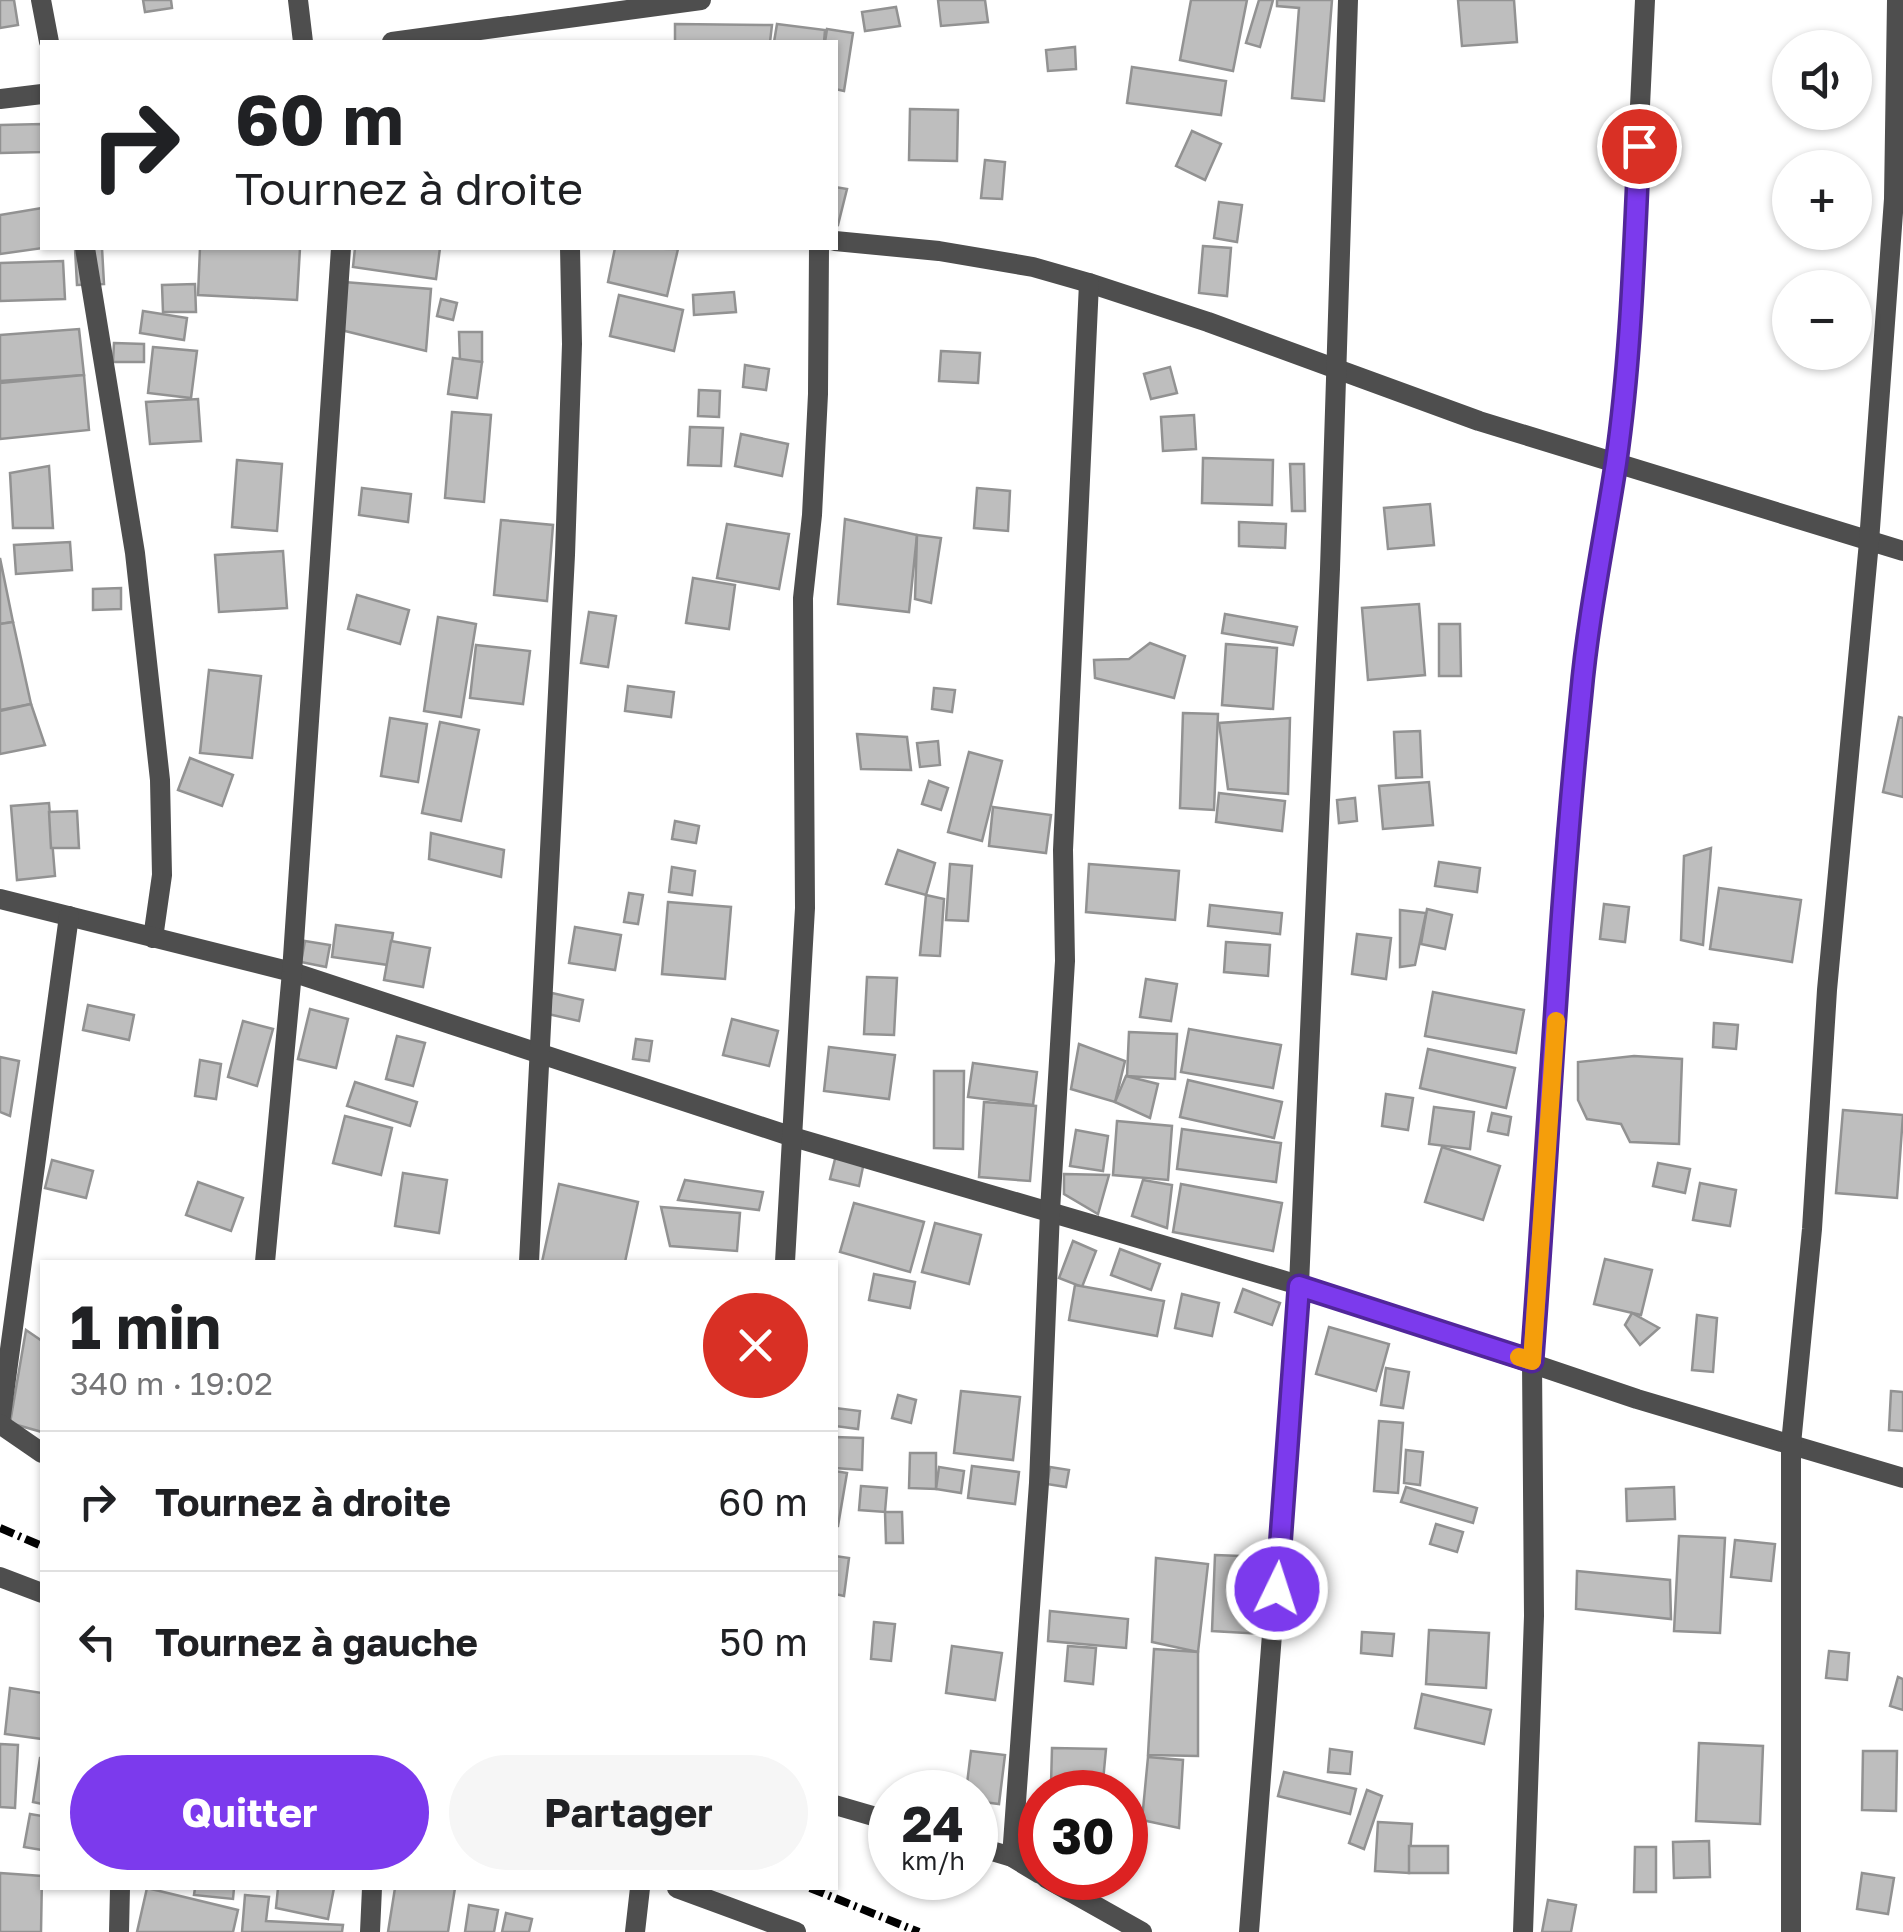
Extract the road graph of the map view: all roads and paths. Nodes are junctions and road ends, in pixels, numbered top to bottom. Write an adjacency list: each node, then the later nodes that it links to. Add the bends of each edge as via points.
1 (41, 0): 8 (street)
2 (298, 0): 9 (street)
3 (701, 0): 7 (street)
4 (1348, 0): 19 (street)
5 (1645, 0): 20 (street, via 1629,338)
6 (1897, 0): 21 (street, via 1894,199)
7 (572, 8): 10 (street)
8 (50, 40)
9 (303, 40)
10 (403, 40)
11 (40, 94): 12 (street)
12 (0, 99)
13 (838, 242): 18 (street, via 939,251)
14 (85, 250): 25 (street, via 135,553 160,780 162,875)
15 (341, 250): 26 (street)
16 (570, 250): 27 (street, via 571,380)
17 (819, 250): 28 (street, via 804,598 805,908)
18 (1089, 283): 19 (street); 29 (street)
19 (1334, 367): 20 (street); 33 (street)
20 (1616, 462): 21 (street); 34 (street, via 1587,629 1566,837)
21 (1868, 542): 22 (street); 36 (street)
22 (1903, 551)
23 (0, 898): 24 (street)
24 (69, 916): 25 (street); 35 (street)
25 (153, 938): 26 (street)
26 (292, 972): 27 (street); 30 (street)
27 (541, 1055): 28 (street); 31 (street)
28 (792, 1137): 29 (street); 32 (street)
29 (1050, 1211): 33 (street); 44 (street)
30 (265, 1260)
31 (530, 1260)
32 (785, 1260)
33 (1299, 1286): 34 (street); 56 (street)
34 (1532, 1361): 36 (street); 57 (street, via 1534,1616)
35 (0, 1423): 37 (street)
36 (1791, 1444): 38 (street); 58 (street)
37 (40, 1452)
38 (1903, 1478)
39 (0, 1576): 40 (street)
40 (40, 1591)
41 (838, 1806): 42 (street)
42 (868, 1815)
43 (998, 1853): 44 (street)
44 (1012, 1857): 45 (street)
45 (1018, 1861)
46 (120, 1890): 51 (street)
47 (372, 1890): 52 (street)
48 (640, 1890): 53 (street)
49 (682, 1890): 54 (street)
50 (1085, 1900): 55 (street)
51 (119, 1932)
52 (370, 1932)
53 (635, 1932)
54 (796, 1932)
55 (1142, 1932)
56 (1249, 1932)
57 (1523, 1932)
58 (1791, 1932)

